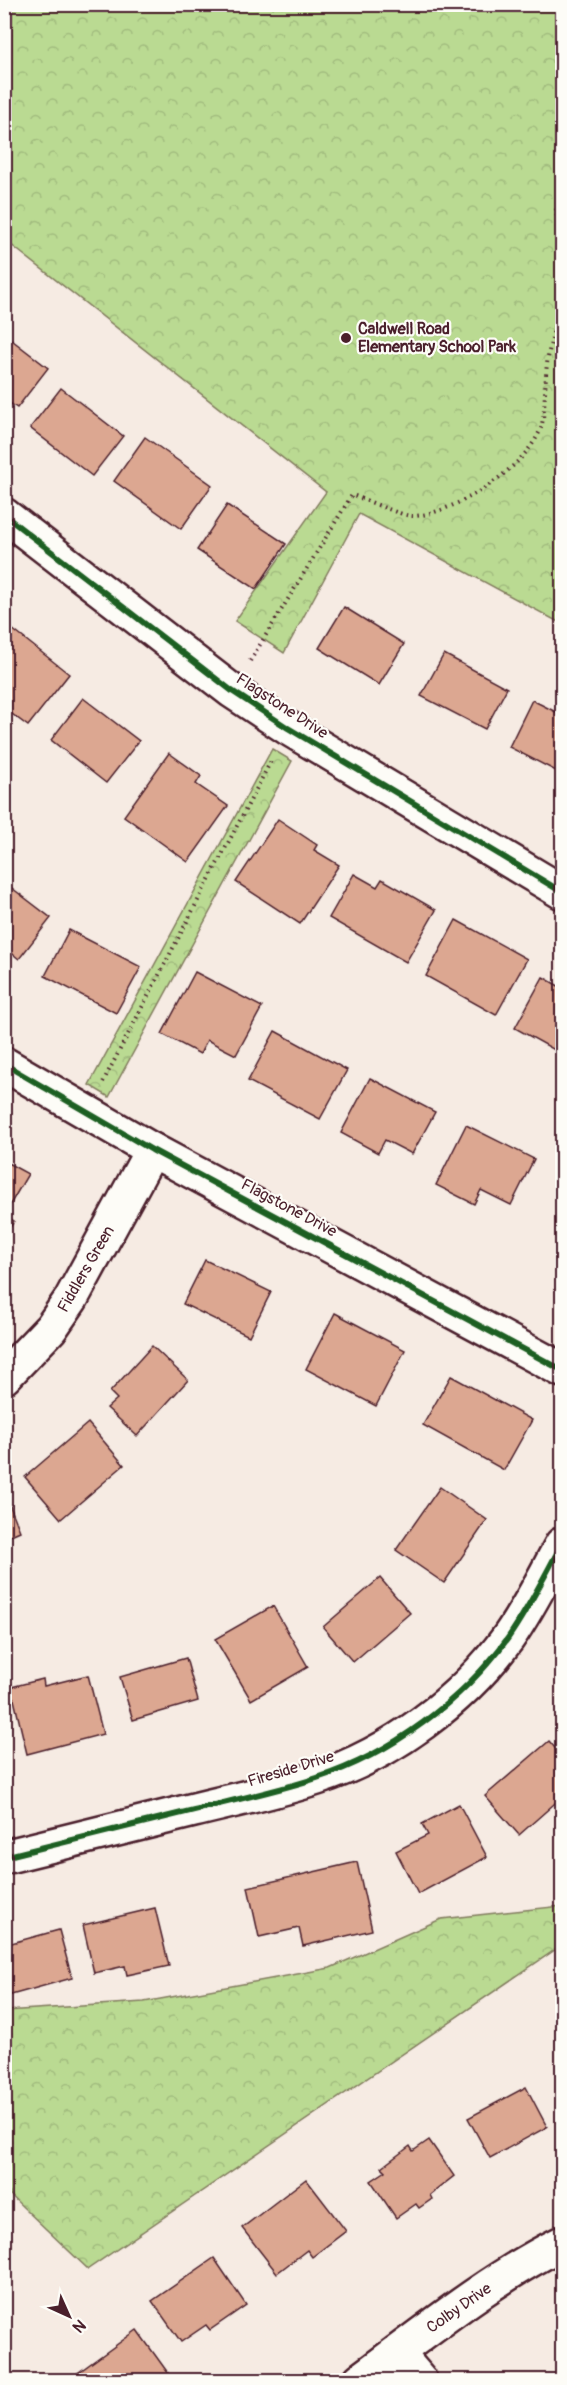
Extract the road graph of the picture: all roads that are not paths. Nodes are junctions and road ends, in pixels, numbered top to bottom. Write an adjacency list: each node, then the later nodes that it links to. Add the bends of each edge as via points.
1 (4, 515): 2 (street, Flagstone Drive, via 232,691)
2 (562, 892)
3 (4, 1064): 4 (street, Flagstone Drive)
4 (152, 1150): 5 (street, Flagstone Drive); 6 (street, Fiddlers Green, via 71,1299 51,1328)
5 (562, 1370)
6 (4, 1377)
7 (562, 1544): 8 (street, Fireside Drive, via 534,1596 491,1658 436,1711 385,1748 294,1785)
8 (4, 1857)
9 (562, 2243): 10 (street, Colby Drive, via 472,2298)
10 (397, 2353): 11 (street, Colby Drive); 12 (street)
11 (360, 2380)
12 (420, 2380)

